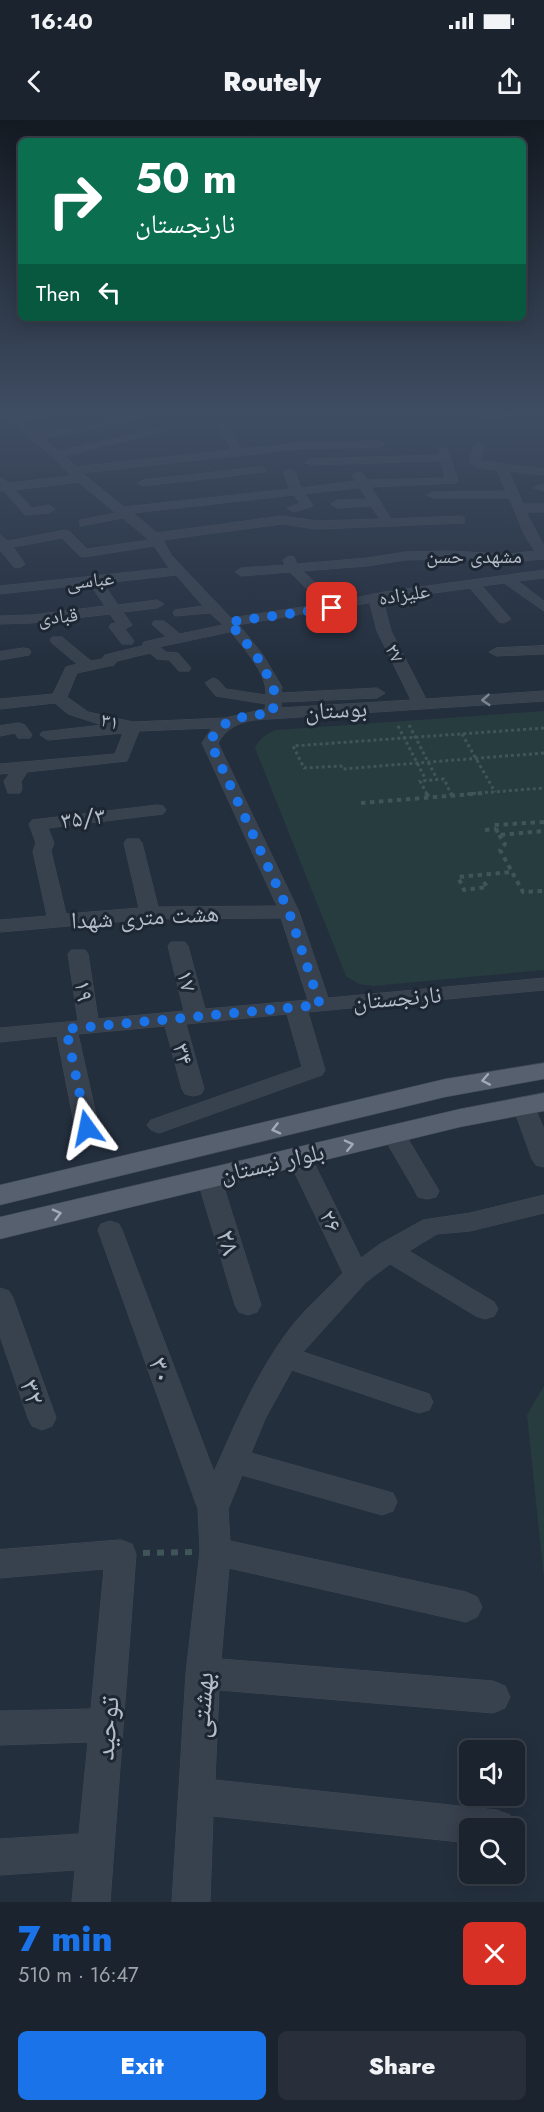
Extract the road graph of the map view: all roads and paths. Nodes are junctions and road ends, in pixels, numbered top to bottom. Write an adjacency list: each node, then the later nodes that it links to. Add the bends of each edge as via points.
1 (17, 497): 11 (street, via 29,512)
2 (105, 497): 12 (street)
3 (180, 497): 12 (street)
4 (301, 497): 9 (street, via 307,505)
5 (515, 497): 8 (street)
6 (377, 499): 7 (street); 15 (street)
7 (337, 504)
8 (518, 507): 10 (street); 19 (street)
9 (293, 508)
10 (544, 508)
11 (49, 509)
12 (124, 513): 14 (street); 16 (street)
13 (460, 520): 15 (street)
14 (84, 523)
15 (388, 523): 16 (street, via 317,525 282,520 243,526 199,526)
16 (156, 539): 18 (street, via 84,553 56,533); 23 (street)
17 (486, 542): 20 (street)
18 (1, 543): 22 (street)
19 (541, 548): 20 (street, مشهدی حسن)
20 (498, 558): 21 (street, مشهدی حسن, via 403,551 367,562)
21 (290, 563): 24 (street, مشهدی حسن, via 257,575); 33 (street)
22 (19, 564)
23 (180, 571): 26 (street, عباسی); 35 (street)
24 (241, 572)
25 (544, 574): 27 (street, علیزاده)
26 (93, 579): 29 (street, عباسی); 34 (street)
27 (508, 580): 28 (street, علیزاده); 32 (street)
28 (473, 584): 30 (street, علیزاده); 37 (street)
29 (0, 590)
30 (376, 598): 33 (street, علیزاده); 60 (street, ۲۷, via 384,631)
31 (157, 604): 34 (street, قبادی)
32 (544, 607)
33 (332, 608): 40 (street, علیزاده)
34 (116, 609): 38 (street, قبادی, via 19,622); 43 (street, via 125,624 116,627)
35 (213, 609): 36 (street); 40 (street)
36 (180, 613)
37 (504, 619)
38 (0, 620)
39 (159, 624): 42 (street)
40 (232, 625): 42 (street, علیزاده); 58 (street, via 256,655 274,687)
41 (57, 640): 50 (street)
42 (178, 640): 44 (street, علیزاده)
43 (127, 641)
44 (150, 646): 50 (street, علیزاده); 51 (street, via 162,656 172,656)
45 (544, 650): 47 (street)
46 (24, 652): 48 (street)
47 (496, 652)
48 (0, 656)
49 (55, 660): 52 (street)
50 (96, 665): 52 (street, علیزاده); 53 (street)
51 (184, 668)
52 (71, 670): 57 (street)
53 (118, 676)
54 (213, 683): 58 (street, via 221,693)
55 (376, 693): 58 (street)
56 (544, 696): 60 (street, بوستان, one-way to 60)
57 (59, 698): 59 (street); 64 (street, ۳۱, via 65,707)
58 (274, 704): 60 (street, بوستان); 61 (street, بوستان)
59 (0, 705)
60 (421, 705)
61 (226, 723): 64 (street, بوستان); 96 (street, via 216,730 210,742)
62 (409, 725): 71 (path)
63 (398, 726): 70 (path)
64 (133, 727): 69 (street); 76 (street, ۳۱, via 121,758)
65 (544, 728): 67 (path)
66 (0, 731): 68 (street, via 19,728)
67 (462, 734): 71 (path); 73 (path)
68 (24, 735)
69 (48, 735)
70 (404, 738): 71 (path); 75 (path); 75 (path, via 294,746 304,768)
71 (415, 738): 74 (path)
72 (544, 753): 73 (path)
73 (476, 758): 74 (path); 82 (path)
74 (428, 762): 75 (path); 78 (path)
75 (417, 763): 79 (path)
76 (20, 767): 77 (street); 81 (street, via 12,781)
77 (0, 769)
78 (437, 779): 79 (path); 83 (path, via 444,779)
79 (426, 780): 84 (path, via 420,781)
80 (544, 788): 82 (path)
81 (14, 789)
82 (495, 792): 83 (path)
83 (452, 796): 84 (path)
84 (429, 798): 85 (path)
85 (361, 803)
86 (157, 810): 98 (street, ۳۵/۳, via 38,824 45,843 42,851)
87 (544, 822): 88 (path, via 494,825)
88 (496, 829): 89 (path); 91 (path)
89 (485, 830)
90 (544, 831): 91 (path)
91 (499, 835): 93 (path, via 505,844 500,850)
92 (133, 843): 97 (street)
93 (511, 872): 94 (path, via 458,877 464,890 487,887); 95 (path, via 523,892)
94 (484, 882)
95 (544, 891)
96 (289, 912): 97 (street, هشت متری شهدا); 103 (street)
97 (150, 913): 98 (street, هشت متری شهدا)
98 (58, 921): 99 (street, هشت متری شهدا)
99 (0, 926)
100 (178, 946): 105 (street, ۱۷)
101 (78, 954): 107 (street, ۱۹)
102 (544, 984): 103 (street, نارنجستان)
103 (320, 1005): 104 (street, نارنجستان)
104 (296, 1008): 105 (street, نارنجستان); 113 (street, via 314,1070)
105 (196, 1017): 106 (street, نارنجستان)
106 (174, 1019): 107 (street, نارنجستان); 111 (street, ۳۴)
107 (89, 1027): 108 (street, نارنجستان)
108 (66, 1029): 109 (street, نارنجستان); 114 (street)
109 (0, 1035)
110 (544, 1071): 120 (main road, بلوار نیستان, one-way to 120, via 445,1088)
111 (193, 1089)
112 (534, 1103): 115 (main road, بلوار نیستان); 116 (street)
113 (159, 1125)
114 (87, 1128)
115 (394, 1134): 118 (main road, بلوار نیستان, one-way to 115); 119 (street)
116 (544, 1159)
117 (304, 1167): 125 (street, ۲۶)
118 (209, 1178): 122 (main road, بلوار نیستان, one-way to 118); 127 (street, ۲۸)
119 (427, 1191)
120 (0, 1196)
121 (544, 1204): 124 (street, via 470,1222 432,1226)
122 (0, 1228)
123 (110, 1230): 134 (street, ۳۰)
124 (389, 1251): 125 (street); 128 (street)
125 (357, 1275): 129 (street, via 303,1332)
126 (0, 1298): 131 (street, ۳۲)
127 (248, 1305)
128 (485, 1309)
129 (285, 1358): 130 (street); 132 (street, via 253,1415)
130 (419, 1402)
131 (42, 1418)
132 (234, 1461): 133 (street); 134 (street)
133 (382, 1502)
134 (213, 1509): 135 (street, بهشتی)
135 (215, 1551): 136 (path); 138 (street); 139 (street, بهشتی)
136 (121, 1554): 137 (street); 141 (street, توحید)
137 (0, 1564)
138 (466, 1607)
139 (203, 1673): 140 (street); 143 (street, بهشتی)
140 (493, 1697)
141 (106, 1725): 142 (street); 145 (street, توحید)
142 (0, 1728)
143 (196, 1796): 144 (street); 148 (street, بهشتی)
144 (459, 1824)
145 (96, 1851): 146 (street); 147 (street, توحید)
146 (0, 1857)
147 (92, 1902)
148 (191, 1902)

